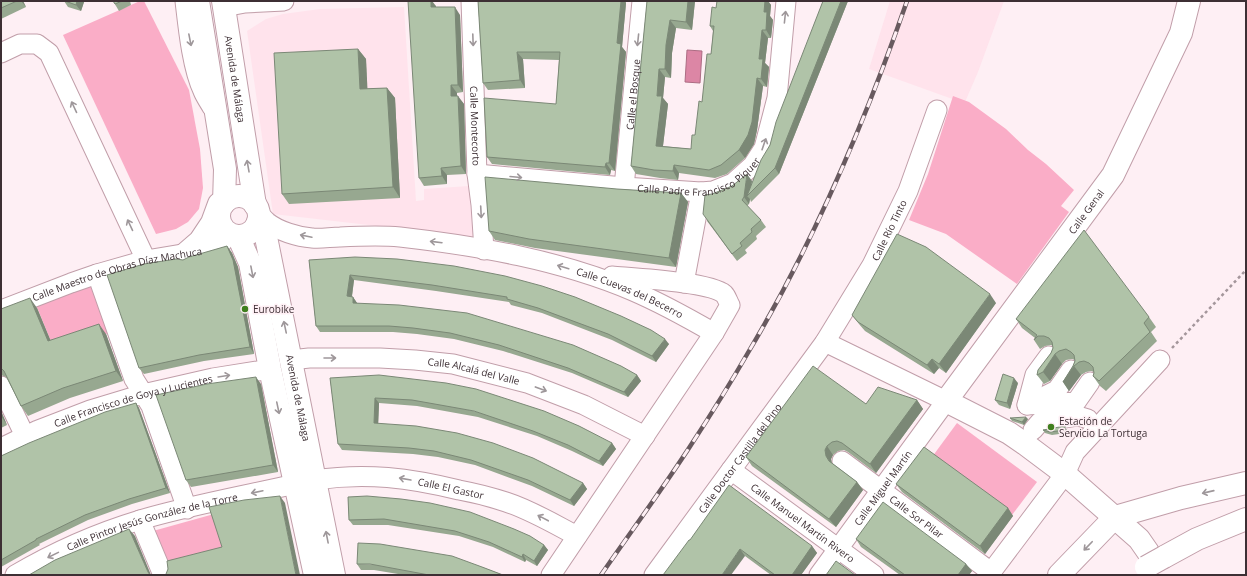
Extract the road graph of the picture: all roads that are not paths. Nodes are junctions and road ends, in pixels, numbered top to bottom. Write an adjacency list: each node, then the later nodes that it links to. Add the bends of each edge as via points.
1 (185, 1): 11 (street, one-way to 11, via 197,76)
2 (198, 1): 11 (main road)
3 (284, 1): 8 (street)
4 (471, 1): 12 (street, Calle Montecorto, one-way to 12)
5 (642, 1): 14 (street, Calle el Bosque, one-way to 14)
6 (786, 1): 15 (street, Calle Padre Francisco Piquer, one-way to 6, via 713,191 733,183 753,166 764,148 777,98)
7 (1189, 1): 34 (main road, Calle Genal, via 1182,33 1112,175)
8 (227, 5): 17 (main road, Avenida de Málaga, one-way to 8)
9 (1, 53): 21 (street, one-way to 9, via 49,53 37,44 20,44)
10 (937, 110): 27 (street, Calle Río Tinto, via 908,191 872,265)
11 (217, 116): 13 (main road)
12 (477, 174): 14 (street, Calle Padre Francisco Piquer, one-way to 14); 19 (street, Calle Montecorto, one-way to 19)
13 (225, 176): 16 (main road); 20 (main road, via 212,223 200,241)
14 (624, 187): 15 (street, Calle Padre Francisco Piquer)
15 (701, 192): 24 (street)
16 (224, 203): 17 (main road, via 228,199 246,198); 18 (main road, via 219,220 221,226)
17 (257, 213): 18 (main road, via 250,233 244,236); 19 (street, Calle Cuevas del Becerro, one-way to 17, via 398,237 312,238 278,228); 28 (main road, Avenida de Málaga, one-way to 17, via 266,237)
18 (233, 235): 20 (street, Calle Maestro de Obras Díaz Machuca, via 220,245); 31 (main road, Avenida de Málaga, one-way to 31, via 250,263)
19 (484, 250): 23 (street, Calle Cuevas del Becerro, one-way to 19, via 543,261)
20 (185, 254): 21 (street, Calle Maestro de Obras Díaz Machuca)
21 (146, 260): 22 (street, Calle Maestro de Obras Díaz Machuca)
22 (98, 274): 25 (street, Calle Maestro de Obras Díaz Machuca); 33 (street, via 134,379)
23 (587, 274): 24 (street); 26 (street, Calle Cuevas del Becerro, via 633,291)
24 (684, 283): 26 (street, via 714,289 725,295 730,305)
25 (1, 310)
26 (714, 332): 38 (street)
27 (825, 342): 34 (street); 41 (street, Calle Doctor Castilla del Pino)
28 (292, 360): 38 (street, Calle Alcalá del Valle, one-way to 38, via 380,358 453,364 527,383 570,399); 43 (main road, Avenida de Málaga)
29 (1160, 360): 42 (street, via 1075,452)
30 (1069, 369): 30 (street, via 1051,386 1027,405 1076,402)
31 (270, 370): 33 (street, Calle Francisco de Goya y Lucientes, one-way to 31, via 213,378); 43 (main road, Avenida de Málaga, one-way to 43)
32 (1, 386): 37 (street)
33 (143, 394): 37 (street, Calle Francisco de Goya y Lucientes, via 90,410); 47 (street, via 151,406)
34 (946, 401): 42 (main road, via 1009,433); 45 (street, Calle Miguel Martín)
35 (1088, 419): 36 (street, via 1078,416 1040,422)
36 (1033, 430)
37 (26, 436): 39 (street, Calle Francisco de Goya y Lucientes)
38 (645, 436): 51 (street)
39 (1, 448)
40 (842, 461): 45 (street, Calle Sor Pilar)
41 (731, 470): 52 (street, Calle Manuel Martín Rivero); 60 (street, Calle Doctor Castilla del Pino)
42 (1065, 474): 48 (main road); 54 (street)
43 (305, 482): 47 (street, Calle Pintor Jesús González de la Torre, one-way to 47); 51 (street, Calle El Gastor, one-way to 43, via 507,502 436,484 394,477 354,476); 57 (main road, Avenida de Málaga); 58 (main road, Avenida de Málaga, one-way to 43)
44 (1246, 483): 46 (main road, one-way to 46)
45 (880, 490): 52 (street, Calle Miguel Martín); 54 (street, Calle Sor Pilar)
46 (1155, 505): 48 (main road); 53 (main road, via 1147,517)
47 (187, 509): 50 (street, Calle Pintor Jesús González de la Torre)
48 (1115, 517): 53 (main road); 63 (main road, one-way to 63)
49 (1246, 519): 53 (main road)
50 (140, 520): 55 (street, Calle Pintor Jesús González de la Torre, one-way to 55, via 77,542); 56 (street)
51 (577, 536): 59 (street)
52 (838, 549): 61 (street, Calle Miguel Martín); 62 (street, Calle Manuel Martín Rivero)
53 (1147, 558)
54 (990, 574)
55 (15, 575)
56 (163, 575)
57 (315, 575)
58 (334, 575)
59 (551, 575)
60 (654, 575)
61 (819, 575)
62 (874, 575)
63 (1059, 575)

